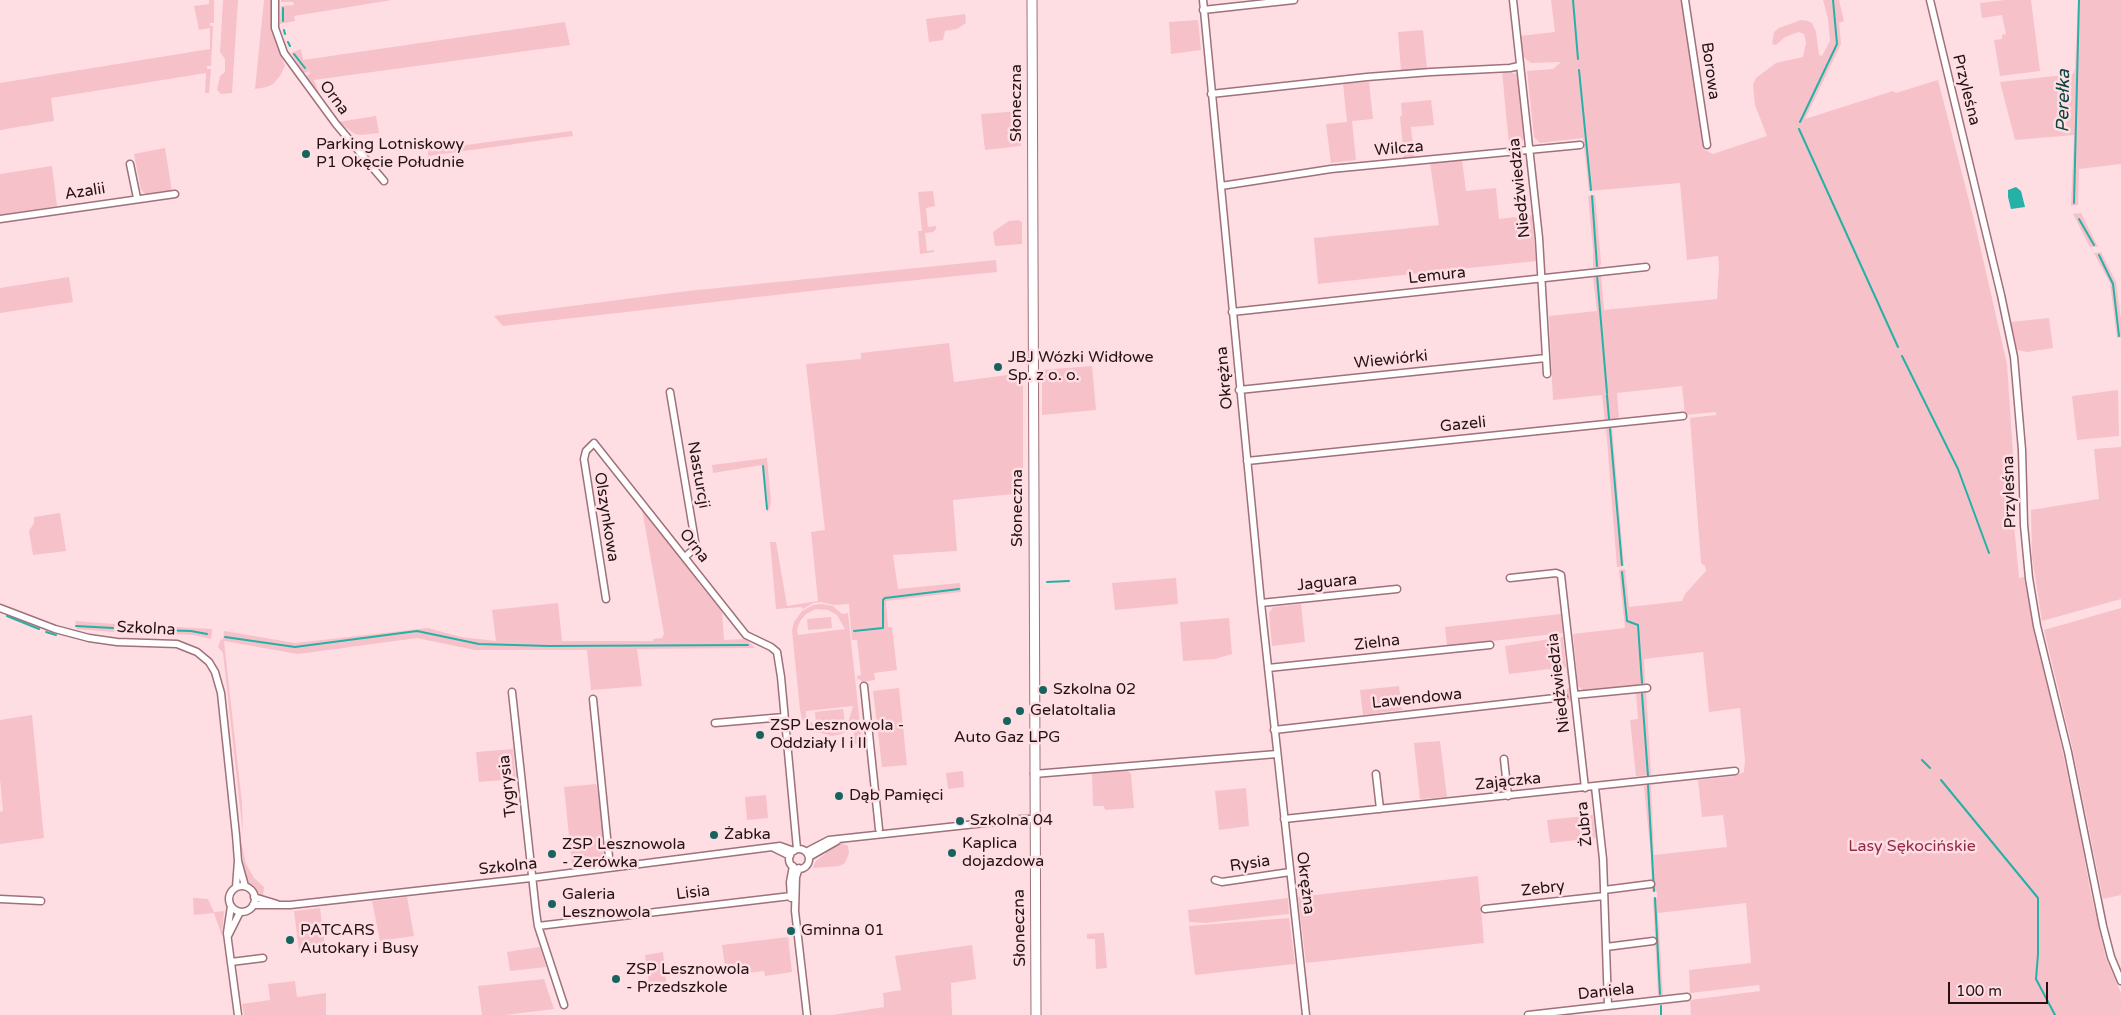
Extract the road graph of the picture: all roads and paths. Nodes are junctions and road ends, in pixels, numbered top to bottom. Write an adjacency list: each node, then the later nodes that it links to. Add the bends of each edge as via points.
1 (275, 0): 15 (street, Orna, via 275,28 284,53 336,124)
2 (1032, 0): 50 (main road, Słoneczna)
3 (1202, 0): 8 (street, Okrężna)
4 (1294, 0): 8 (street)
5 (1513, 0): 9 (street, Niedźwiedzia)
6 (1685, 0): 12 (street, Borowa)
7 (1930, 0): 87 (street, Przyleśna, via 2014,357 2029,578 2101,917)
8 (1203, 10): 10 (street, Okrężna)
9 (1519, 66): 10 (street, via 1367,77); 13 (street, Niedźwiedzia)
10 (1212, 94): 16 (street, Okrężna)
11 (1580, 145): 13 (street, Wilcza)
12 (1707, 146)
13 (1530, 150): 16 (street, Wilcza, via 1308,172); 21 (street, Niedźwiedzia)
14 (130, 164): 18 (street)
15 (384, 181)
16 (1221, 186): 22 (street, Okrężna)
17 (175, 194): 18 (street, Azalii)
18 (137, 198): 19 (street, Azalii)
19 (0, 219)
20 (1646, 267): 21 (street, Lemura)
21 (1542, 278): 22 (street, Lemura); 23 (street, Niedźwiedzia)
22 (1232, 312): 25 (street, Okrężna)
23 (1546, 358): 24 (street, Niedźwiedzia); 25 (street, Wiewiórki)
24 (1547, 374)
25 (1240, 390): 29 (street, Okrężna)
26 (670, 392): 30 (street, Nasturcji, via 696,548)
27 (1683, 416): 29 (street, Gazeli)
28 (594, 443): 30 (street, Orna); 33 (street, Olszynkowa, via 586,451 584,459)
29 (1246, 462): 34 (street, Okrężna)
30 (685, 557): 44 (street, Orna, via 746,635 771,647 778,655)
31 (1510, 578): 41 (street, Niedźwiedzia, via 1561,575)
32 (1397, 589): 34 (street, Jaguara)
33 (606, 599)
34 (1261, 604): 37 (street, Okrężna)
35 (1, 610): 61 (street, Szkolna, via 89,638 177,644 197,652 208,662 216,672 221,693)
36 (1490, 645): 37 (street, Zielna)
37 (1268, 668): 46 (street, Okrężna)
38 (864, 686): 58 (street)
39 (1647, 688): 41 (street)
40 (512, 692): 65 (street, Tygrysia)
41 (1575, 695): 53 (street, Niedźwiedzia)
42 (1564, 697): 46 (street, Lawendowa)
43 (593, 699): 62 (street)
44 (784, 717): 45 (street); 59 (street)
45 (715, 723)
46 (1274, 730): 47 (street, Okrężna)
47 (1277, 754): 50 (street); 56 (street, Okrężna)
48 (1504, 759): 54 (street)
49 (1735, 772): 52 (street, Zajączka)
50 (1034, 774): 57 (main road, Słoneczna)
51 (1376, 774): 55 (street)
52 (1595, 787): 53 (street, Zajączka); 70 (street, Żubra)
53 (1585, 788): 54 (street, Zajączka)
54 (1508, 796): 55 (street, Zajączka)
55 (1380, 809): 56 (street, Zajączka)
56 (1284, 819): 64 (street, Okrężna)
57 (1034, 820): 60 (street, via 829,840); 93 (main road, Słoneczna)
58 (880, 829)
59 (793, 852): 60 (street, Szkolna); 62 (street, Szkolna, via 772,848); 63 (street, via 790,862)
60 (808, 854): 63 (street, via 807,865)
61 (238, 861): 68 (street, Szkolna); 69 (street, Szkolna)
62 (610, 867): 65 (street, Szkolna)
63 (796, 867): 71 (street, via 790,882); 79 (street)
64 (1290, 872): 66 (street, Rysia, via 1222,882); 94 (street, Okrężna)
65 (531, 878): 75 (street, Szkolna); 81 (street, Tygrysia)
66 (1215, 880)
67 (1651, 884): 70 (street, Zebry)
68 (244, 886): 69 (street); 72 (street)
69 (236, 887): 77 (street, via 230,894)
70 (1604, 893): 78 (street, Zebry); 84 (street)
71 (791, 896): 79 (street); 81 (street, Lisia)
72 (254, 897): 75 (street, Szkolna); 76 (street)
73 (0, 898): 74 (street)
74 (41, 901)
75 (277, 904): 76 (street, Szkolna)
76 (253, 905): 80 (street)
77 (231, 906): 80 (street); 82 (street)
78 (1485, 909)
79 (795, 911): 92 (street)
80 (240, 912): 82 (street)
81 (538, 926): 89 (street, Tygrysia)
82 (228, 936): 86 (street)
83 (1653, 941): 84 (street)
84 (1606, 947): 90 (street)
85 (263, 958): 86 (street)
86 (231, 962): 91 (street)
87 (2121, 982)
88 (1687, 997): 90 (street, Daniela)
89 (564, 1005)
90 (1608, 1006): 95 (street, Daniela)
91 (238, 1015)
92 (807, 1015)
93 (1036, 1015)
94 (1306, 1015)
95 (1528, 1015)

